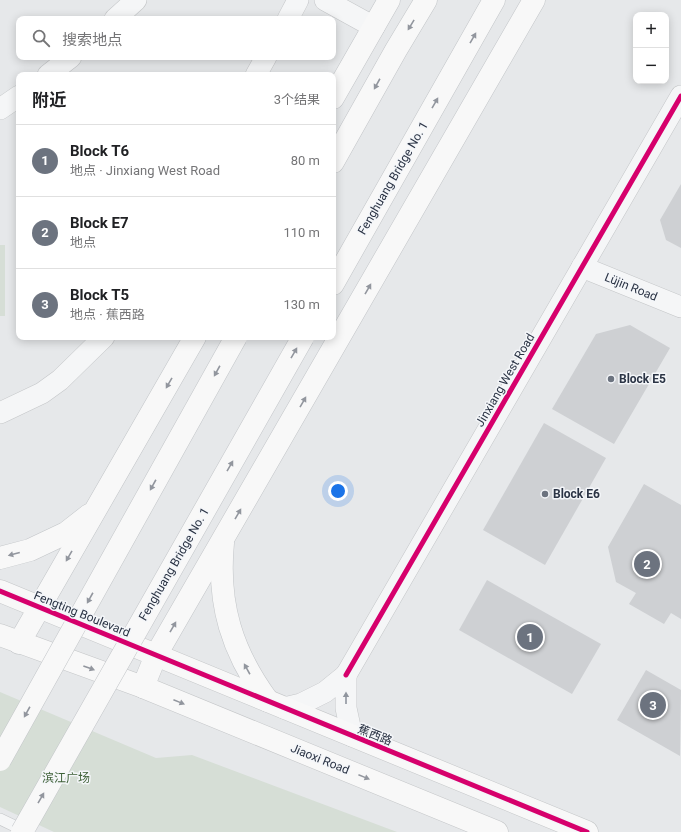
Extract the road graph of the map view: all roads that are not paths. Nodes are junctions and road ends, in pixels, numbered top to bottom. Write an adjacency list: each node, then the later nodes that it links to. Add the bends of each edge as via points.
1 (136, 0): 8 (street)
2 (298, 0): 9 (street)
3 (325, 0): 10 (street)
4 (389, 0): 10 (main road)
5 (426, 0): 19 (main road, one-way to 19)
6 (494, 0): 21 (main road, Fenghuang Bridge No. 1, one-way to 6)
7 (534, 0): 29 (main road, one-way to 7)
8 (118, 16)
9 (290, 16)
10 (374, 27): 15 (main road)
11 (67, 60): 13 (street)
12 (264, 60): 14 (street)
13 (52, 72)
14 (258, 72)
15 (336, 93)
16 (681, 96): 20 (street, Jinxiang West Road)
17 (16, 98): 18 (street)
18 (0, 109)
19 (336, 157)
20 (582, 267): 22 (street, Lüjin Road); 35 (street, Jinxiang West Road)
21 (336, 279)
22 (681, 307)
23 (101, 340): 27 (street, via 60,380)
24 (193, 340): 28 (main road, one-way to 28)
25 (234, 340): 39 (main road, one-way to 39, bridge)
26 (301, 340): 41 (main road, Fenghuang Bridge No. 1, one-way to 26, bridge)
27 (0, 413)
28 (96, 509): 30 (main road, one-way to 30, via 66,533 30,550); 32 (main road, one-way to 32)
29 (224, 538): 34 (main road, one-way to 29); 37 (main road, one-way to 29, via 255,684 244,665 229,624 222,581)
30 (0, 558)
31 (0, 591): 32 (main road, Fengting Boulevard)
32 (40, 608): 33 (main road); 34 (main road, Fengting Boulevard)
33 (10, 639): 36 (main road, one-way to 36)
34 (156, 655): 36 (main road); 37 (main road, 蕉西路)
35 (346, 675): 37 (street, via 325,692 301,704); 38 (street, one-way to 35, via 346,708)
36 (143, 687): 43 (main road, Jiaoxi Road, one-way to 43)
37 (276, 704): 38 (main road, 蕉西路)
38 (352, 736): 44 (main road, 蕉西路)
39 (0, 760)
40 (0, 819): 42 (lane)
41 (22, 832)
42 (27, 832)
43 (497, 832)
44 (587, 832)

